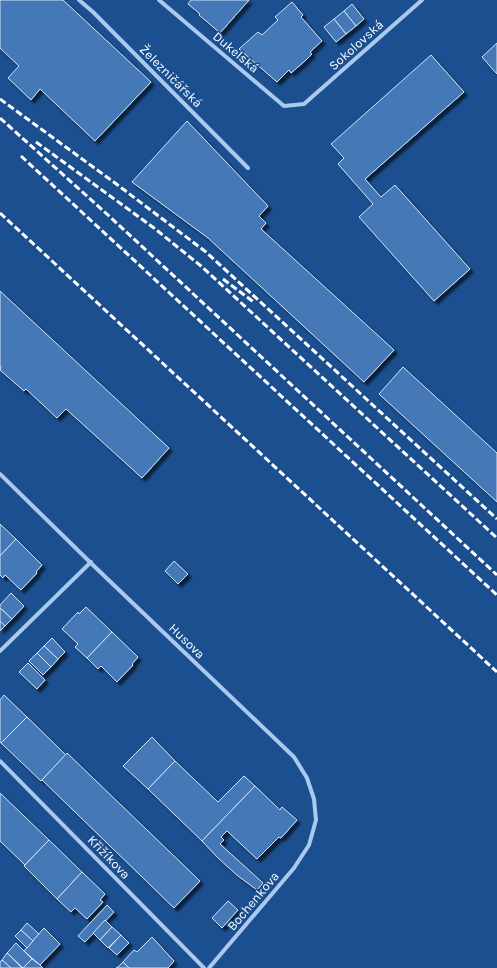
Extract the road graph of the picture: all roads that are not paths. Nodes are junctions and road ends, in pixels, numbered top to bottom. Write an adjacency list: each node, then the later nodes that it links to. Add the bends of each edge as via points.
1 (79, 0): 5 (street, Železničářská)
2 (159, 0): 4 (street, Dukelská, via 284,106)
3 (422, 0): 4 (street, Sokolovská)
4 (304, 104)
5 (248, 168)
6 (0, 474): 7 (street, Husova)
7 (91, 562): 8 (street); 10 (street, Husova, via 294,757 307,778 314,799 316,820)
8 (0, 652)
9 (0, 761): 11 (street, Křižíkova)
10 (309, 845): 12 (street, Bochenkova, via 294,868)
11 (204, 968)
12 (209, 968)

